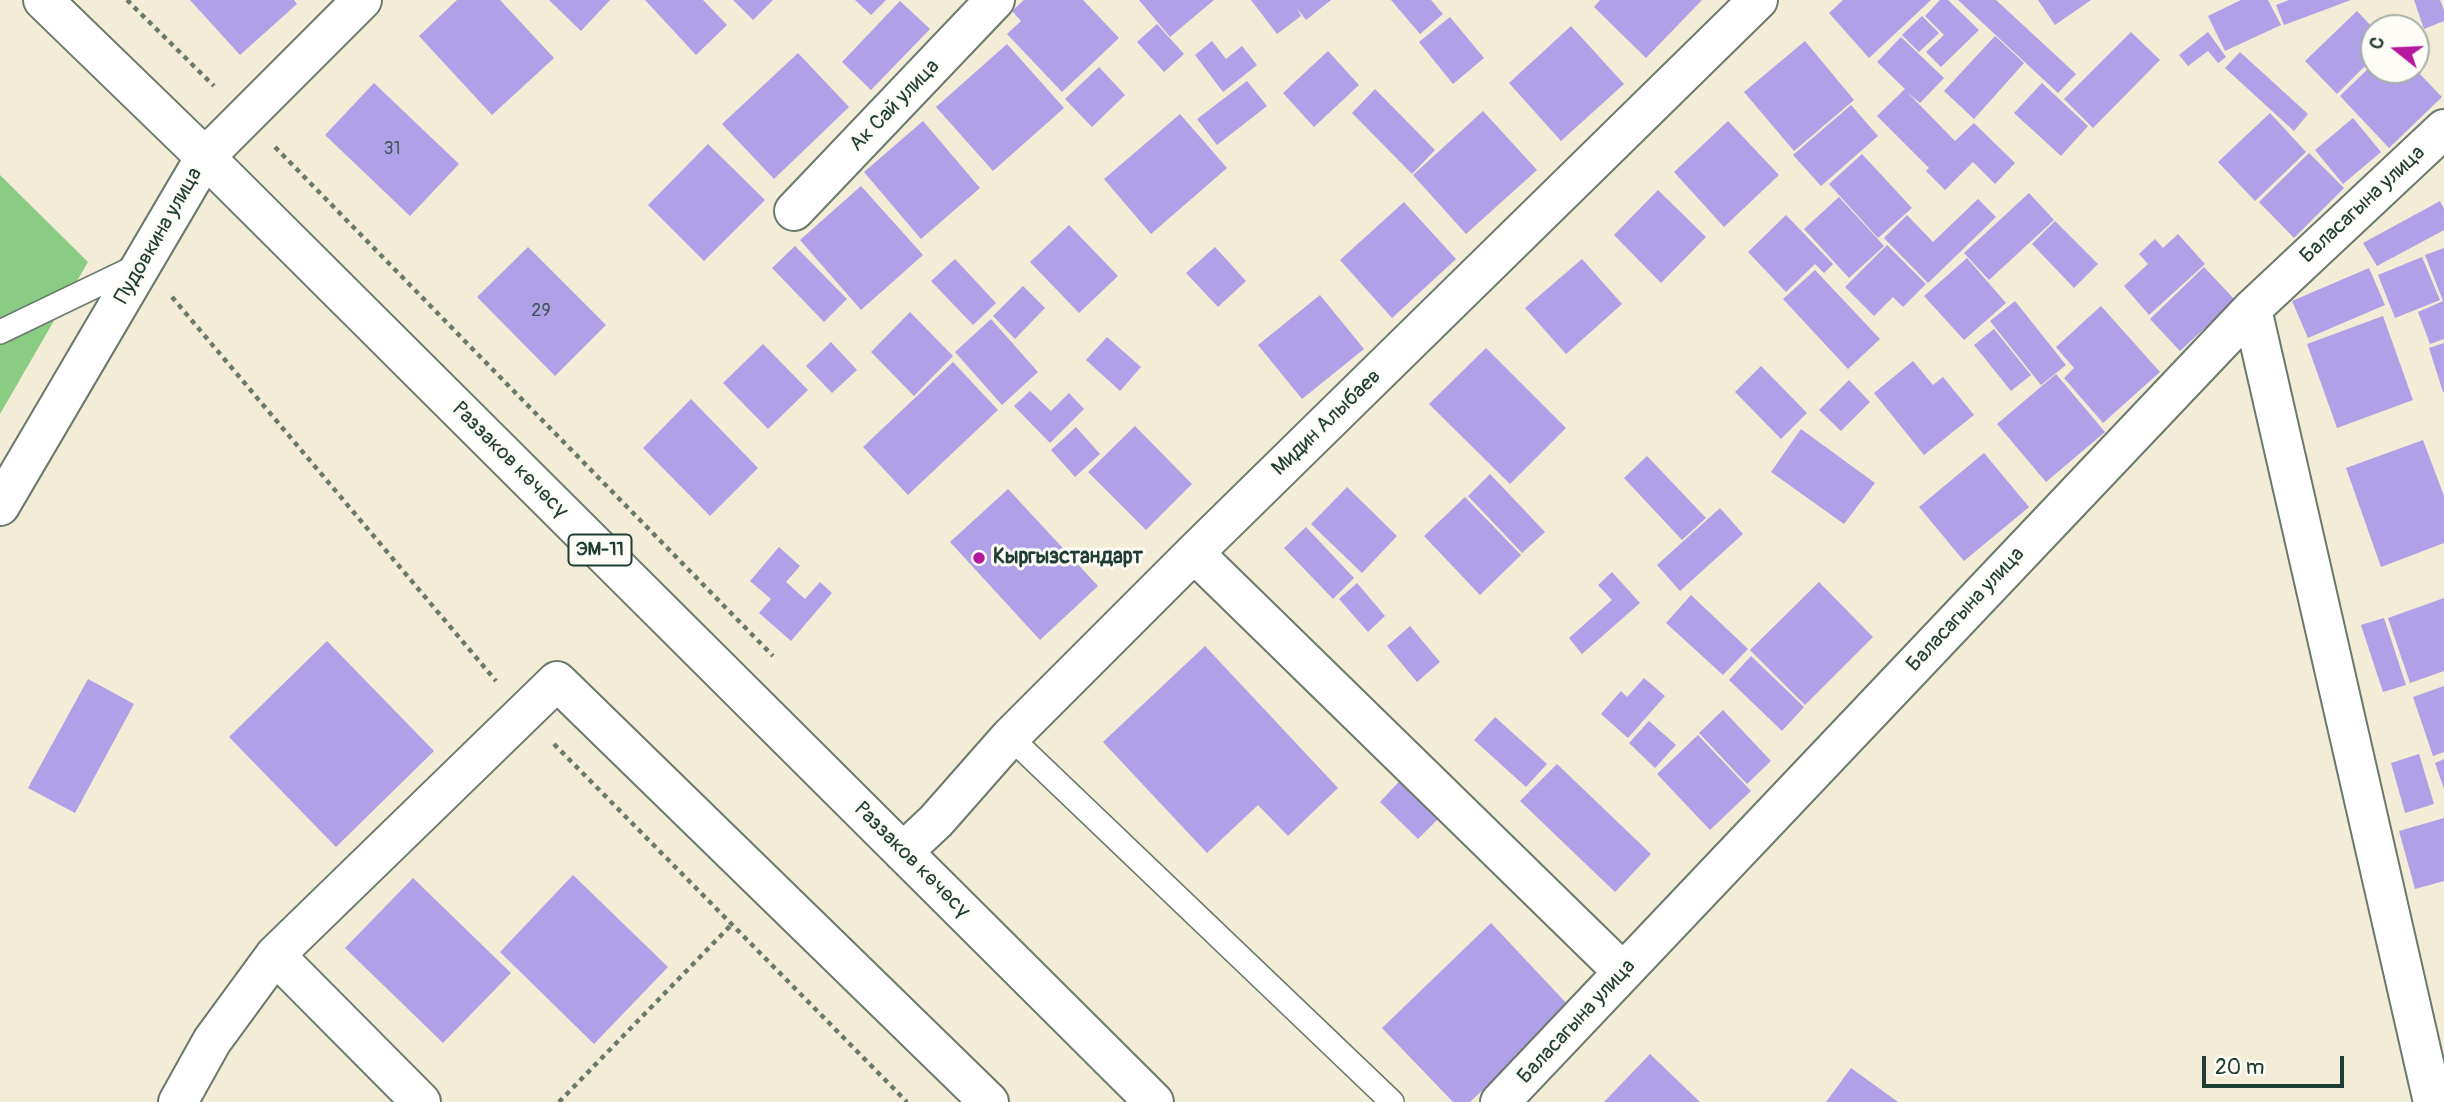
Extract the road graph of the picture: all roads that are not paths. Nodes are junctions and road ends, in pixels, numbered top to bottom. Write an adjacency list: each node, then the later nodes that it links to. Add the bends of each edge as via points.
1 (43, 0): 6 (main road, Раззаков көчөсү / ЭМ-11)
2 (995, 0): 7 (main road, Ак Сай улица)
3 (1758, 0): 12 (main road, Мидин Алыбаев)
4 (355, 3): 6 (main road, Пудовкина улица)
5 (2444, 129): 9 (main road, Баласагына улица)
6 (205, 157): 8 (main road, Пудовкина улица); 14 (main road, Раззаков көчөсү / ЭМ-11)
7 (794, 211)
8 (143, 263): 10 (lane); 11 (main road, Пудовкина улица)
9 (2252, 309): 16 (main road, Баласагына улица); 23 (main road)
10 (0, 332)
11 (0, 506)
12 (1194, 553): 13 (main road, Мидин Алыбаев); 16 (main road)
13 (1010, 737): 14 (main road, Мидин Алыбаев); 21 (lane)
14 (903, 852): 20 (main road, Раззаков көчөсү / ЭМ-11)
15 (275, 955): 17 (main road, via 212,1041); 18 (main road); 19 (main road, via 557,681)
16 (1623, 972): 22 (main road, Баласагына улица)
17 (178, 1102)
18 (421, 1102)
19 (989, 1102)
20 (1154, 1102)
21 (1392, 1102)
22 (1500, 1102)
23 (2433, 1102)

